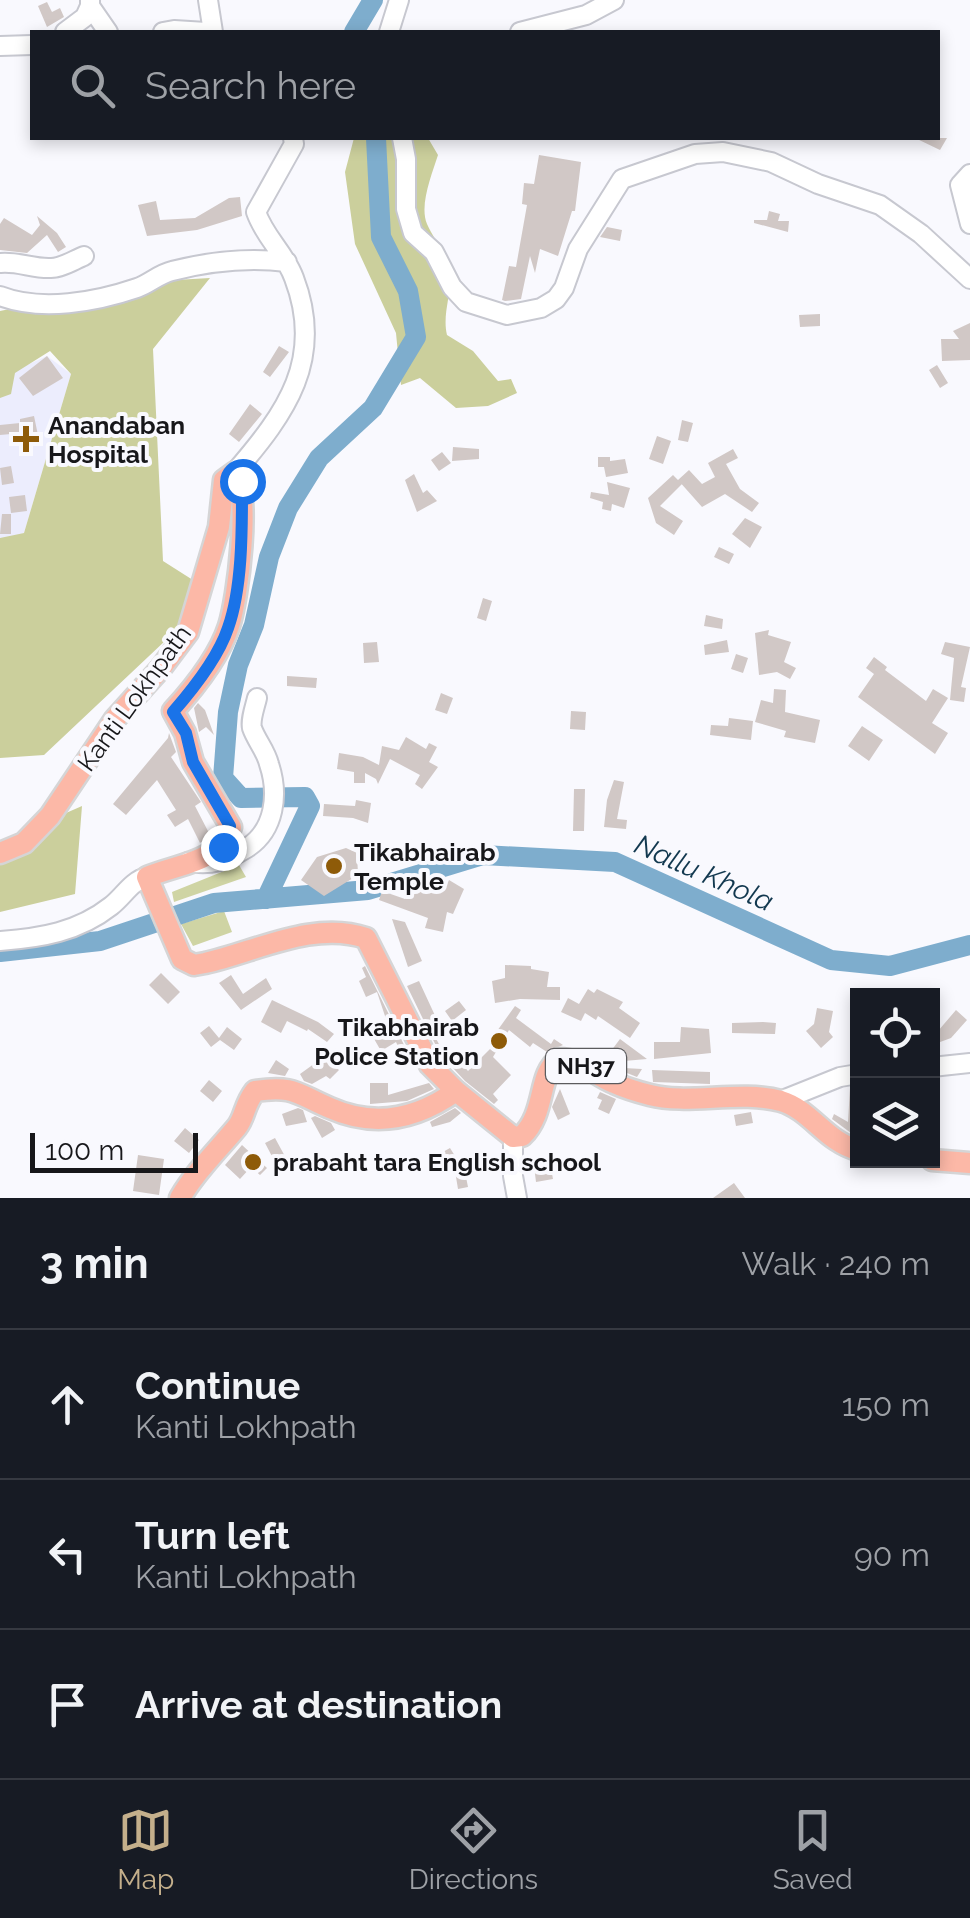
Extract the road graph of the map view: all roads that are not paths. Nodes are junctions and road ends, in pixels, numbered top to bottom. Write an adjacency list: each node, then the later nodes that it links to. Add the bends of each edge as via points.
1 (208, 0): 7 (street)
2 (399, 0): 8 (street)
3 (614, 0): 9 (street)
4 (90, 3): 5 (street, via 85,17); 6 (street)
5 (68, 30)
6 (107, 30)
7 (210, 30)
8 (390, 30)
9 (528, 30)
10 (30, 45): 11 (street)
11 (0, 46)
12 (293, 140): 17 (street, via 256,212)
13 (402, 140): 19 (street, via 413,233 434,252 466,302 506,315 556,299 622,179 695,154 771,162 880,206)
14 (970, 174): 15 (street, via 960,184)
15 (970, 224)
16 (84, 256): 18 (street, via 55,269)
17 (287, 262): 20 (street, via 226,259 168,272 98,300 20,304); 21 (street, via 302,316 298,381 270,432)
18 (0, 263)
19 (970, 280)
20 (0, 296)
21 (235, 472): 23 (main road, Kanti Lokhpath, via 224,480 188,632 114,719 50,816 24,842); 24 (main road, Kanti Lokhpath, via 242,481 242,507 228,628 173,712 230,826 223,847)
22 (257, 698): 24 (street, via 251,726 270,766 269,827 260,840 210,866)
23 (0, 853)
24 (188, 862): 25 (main road, Kanti Lokhpath)
25 (148, 877): 26 (street, via 80,927); 30 (main road, via 182,959 194,965 318,934 366,938 424,1054)
26 (0, 941)
27 (970, 1063): 28 (street)
28 (940, 1066)
29 (850, 1075): 31 (street)
30 (456, 1091): 32 (main road); 36 (main road, via 416,1115 387,1120 330,1108 290,1090 255,1091 240,1123)
31 (780, 1101): 32 (main road, NH37, via 655,1097 559,1059 548,1068 534,1125); 33 (main road)
32 (513, 1137): 37 (street)
33 (850, 1147)
34 (940, 1160): 35 (main road)
35 (970, 1162)
36 (180, 1198)
37 (517, 1198)

